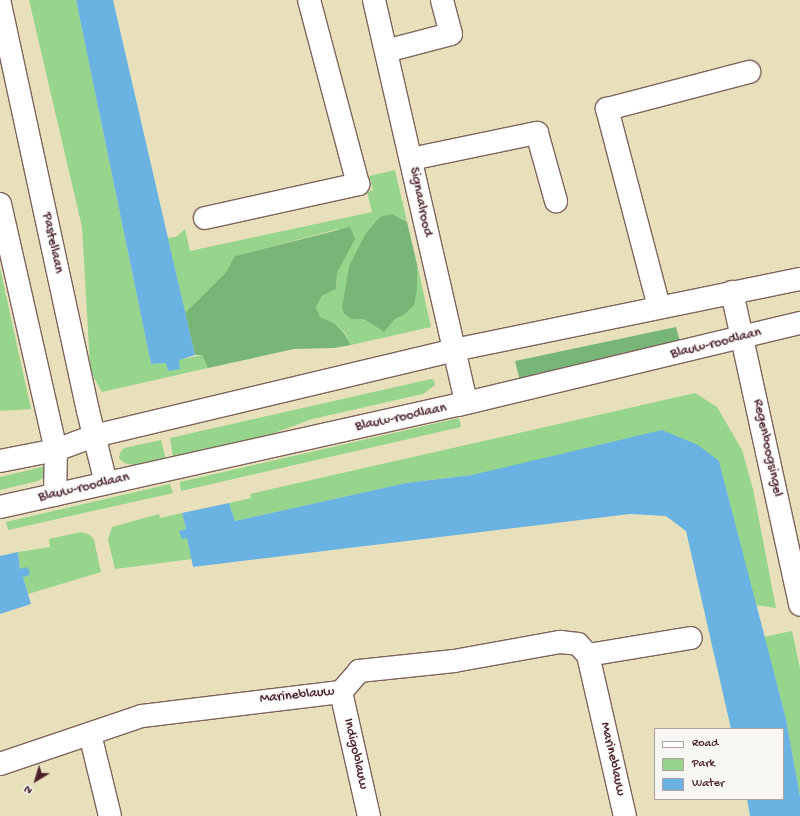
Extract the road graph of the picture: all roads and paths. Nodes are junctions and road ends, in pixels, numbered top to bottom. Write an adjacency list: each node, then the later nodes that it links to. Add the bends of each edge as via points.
1 (309, 0): 10 (street, via 358,184)
2 (374, 0): 5 (street, Signaalrood)
3 (442, 0): 5 (street, via 451,34)
4 (0, 4): 18 (street, Pastellaan)
5 (386, 51): 7 (street, Signaalrood)
6 (749, 72): 13 (street, via 607,109)
7 (411, 159): 8 (street, via 537,133); 16 (street, Signaalrood)
8 (556, 201)
9 (0, 204): 19 (street)
10 (205, 218)
11 (800, 279): 12 (street)
12 (732, 292): 13 (street); 15 (street, Regenboogsingel)
13 (659, 307): 16 (street)
14 (800, 323): 15 (street, Blauw-roodlaan)
15 (743, 338): 17 (street, Blauw-roodlaan); 24 (street, Regenboogsingel)
16 (454, 350): 17 (street, Signaalrood); 18 (street)
17 (466, 404): 21 (street, Blauw-roodlaan)
18 (94, 436): 19 (street); 21 (street, Pastellaan)
19 (56, 450): 20 (street); 22 (street)
20 (0, 460)
21 (106, 483): 22 (street, Blauw-roodlaan)
22 (55, 495): 23 (street, Blauw-roodlaan)
23 (0, 507)
24 (800, 605)
25 (691, 638): 26 (street)
26 (588, 655): 27 (street, Marineblauw, via 578,644 560,642 454,661 359,671); 32 (street, Marineblauw)
27 (341, 692): 28 (street, Marineblauw, via 142,716); 31 (street, Indigoblauw)
28 (90, 734): 29 (street, Marineblauw); 30 (street)
29 (0, 764)
30 (110, 816)
31 (368, 816)
32 (625, 816)

